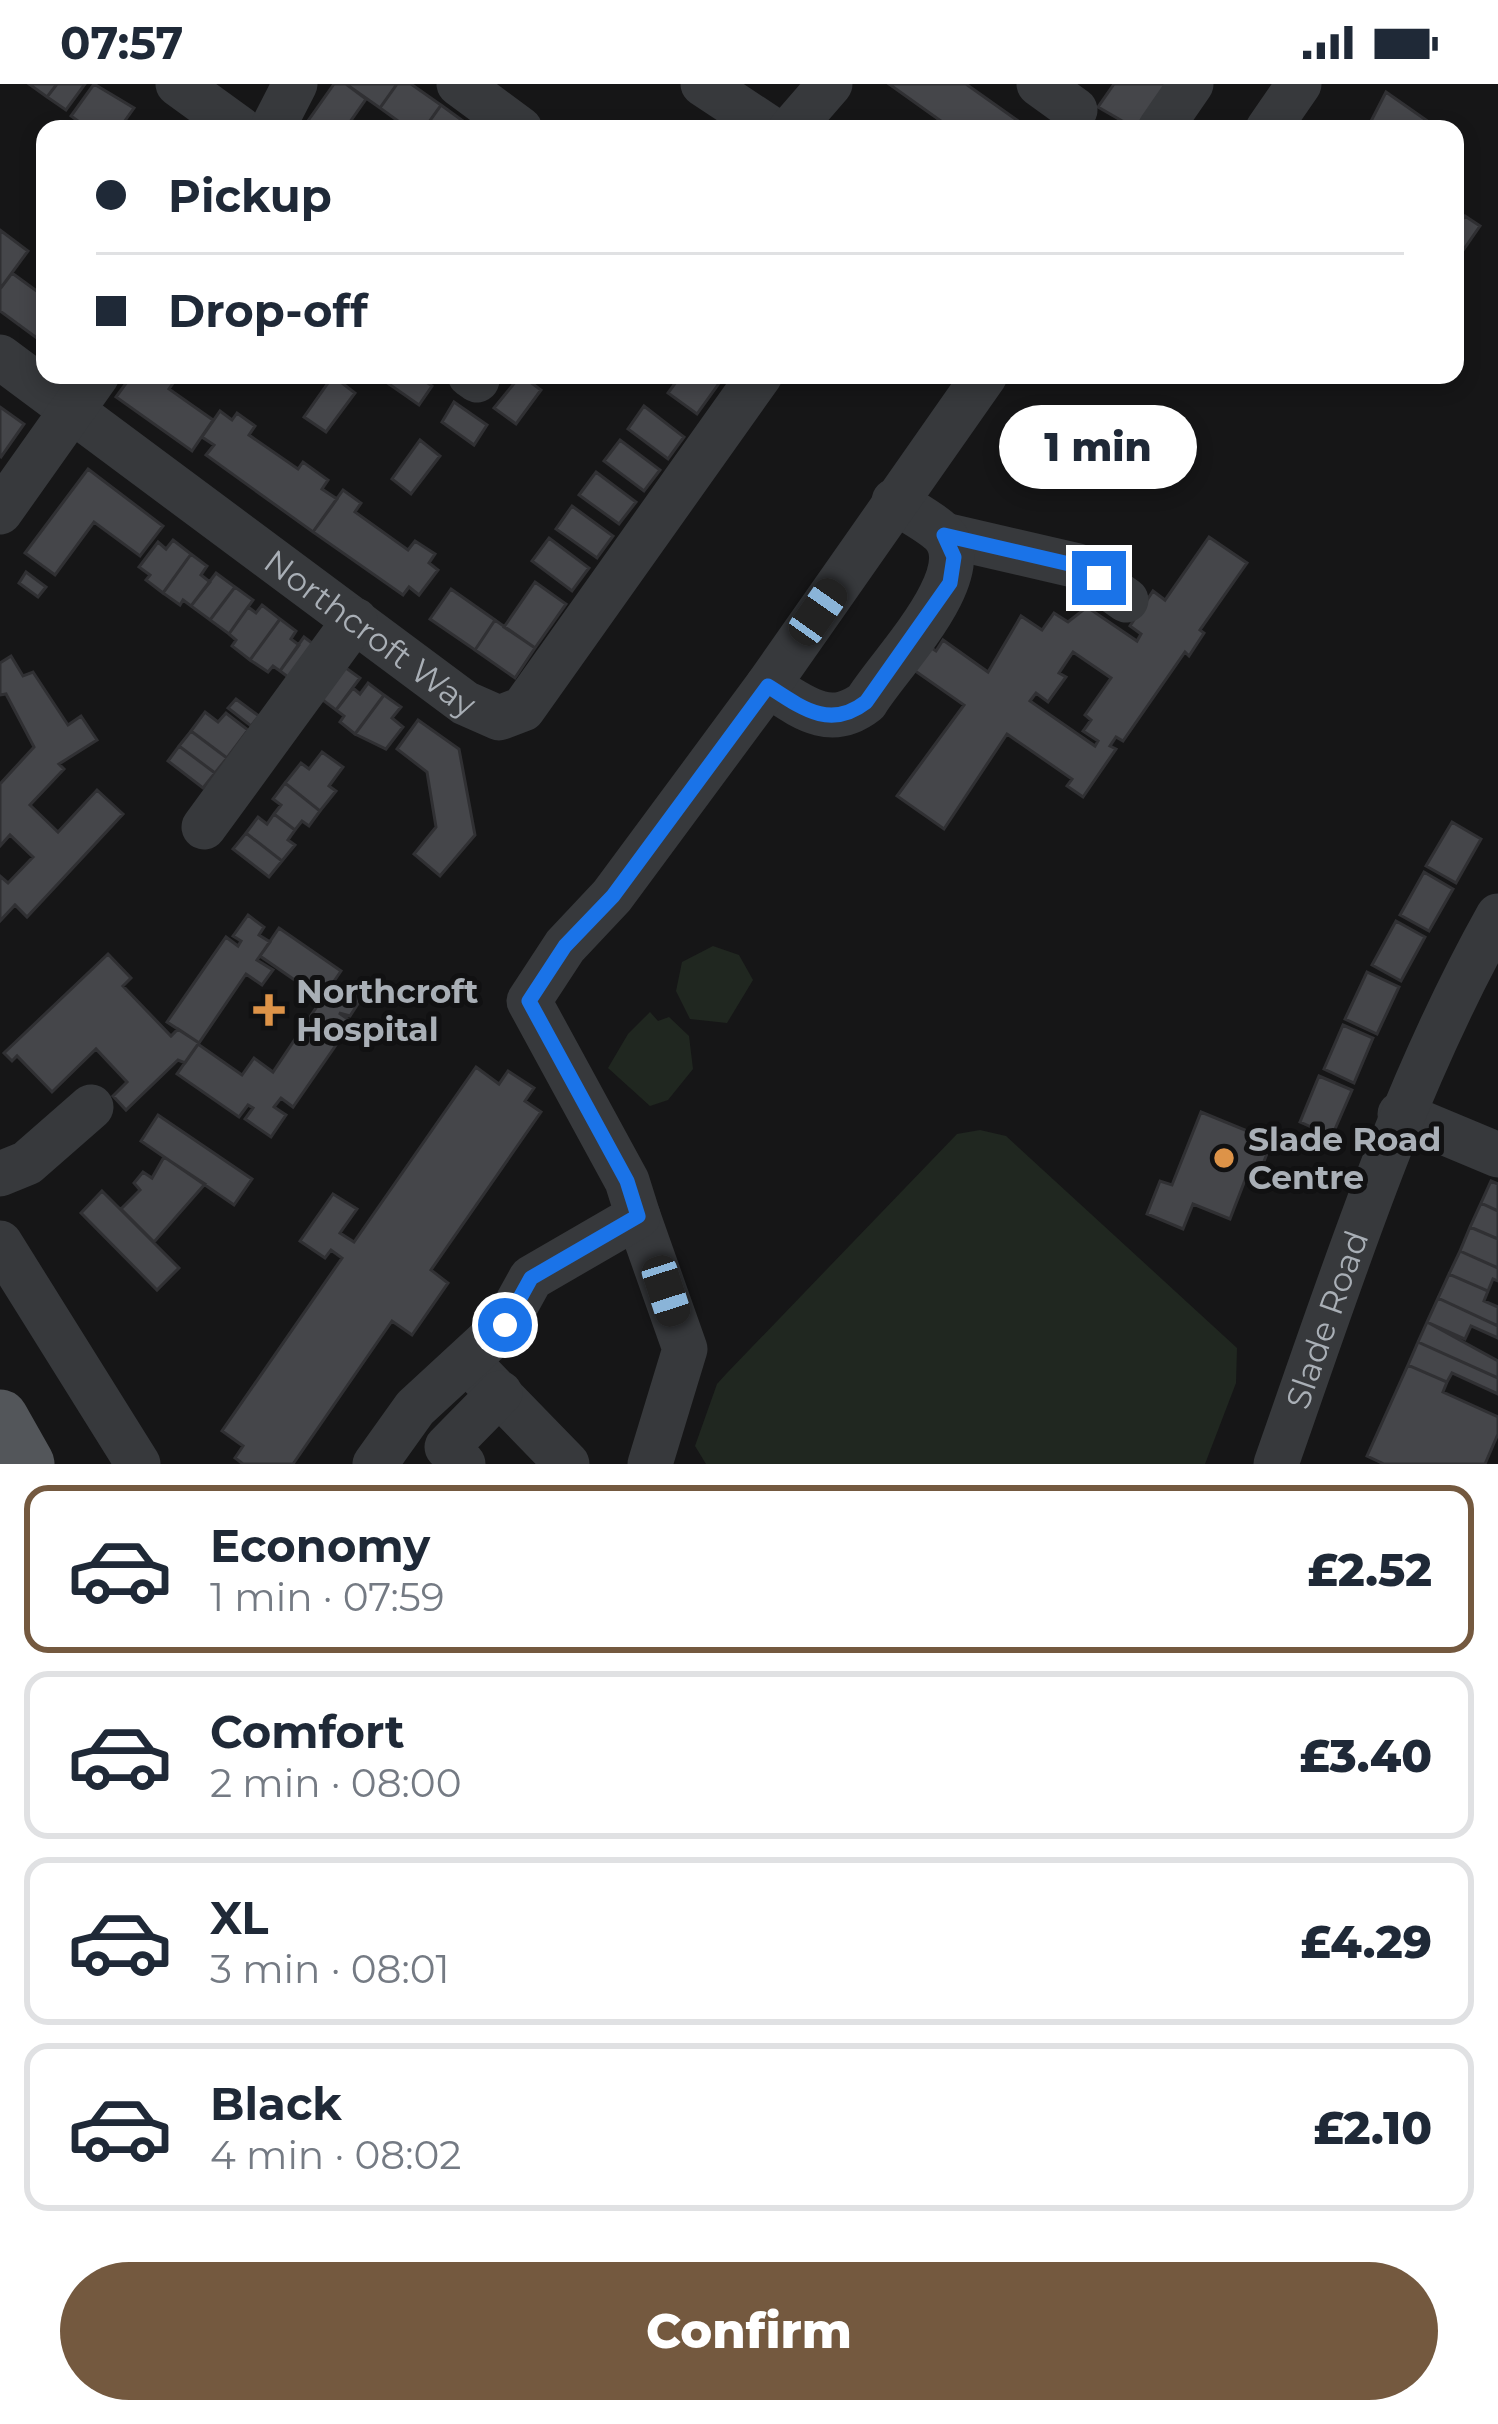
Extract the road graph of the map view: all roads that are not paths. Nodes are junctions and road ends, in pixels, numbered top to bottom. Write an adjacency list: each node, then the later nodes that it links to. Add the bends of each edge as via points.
1 (178, 84): 8 (street)
2 (295, 84): 9 (street)
3 (460, 84): 10 (street)
4 (703, 84): 11 (street)
5 (830, 84): 12 (street)
6 (1191, 84): 13 (street)
7 (1299, 84): 14 (street)
8 (228, 120)
9 (277, 120)
10 (508, 120)
11 (757, 120)
12 (799, 120)
13 (1166, 120)
14 (1274, 120)
15 (0, 357): 16 (street, Northcroft Way)
16 (36, 372)
17 (754, 384): 24 (street, Northcroft Way, via 523,710 485,715)
18 (978, 384): 20 (street)
19 (85, 392): 21 (street); 24 (street, Northcroft Way)
20 (894, 501): 22 (street); 25 (street)
21 (0, 512)
22 (944, 535): 23 (street); 25 (street, via 954,557 950,583 866,702 830,718)
23 (1115, 575)
24 (355, 620): 26 (street)
25 (768, 686): 32 (street, via 529,1001 627,1181)
26 (204, 827)
27 (1498, 916): 29 (street, Slade Road)
28 (92, 1107): 31 (street, via 27,1163)
29 (1400, 1114): 30 (street); 42 (street, Slade Road)
30 (1498, 1155)
31 (0, 1174)
32 (638, 1216): 34 (street, via 531,1278); 41 (street, via 685,1349)
33 (0, 1243): 37 (street)
34 (484, 1378): 38 (street, via 415,1408); 39 (street, via 447,1447); 40 (street)
35 (0, 1418): 36 (main road)
36 (26, 1464)
37 (138, 1464)
38 (375, 1464)
39 (463, 1464)
40 (567, 1464)
41 (650, 1464)
42 (1276, 1464)

